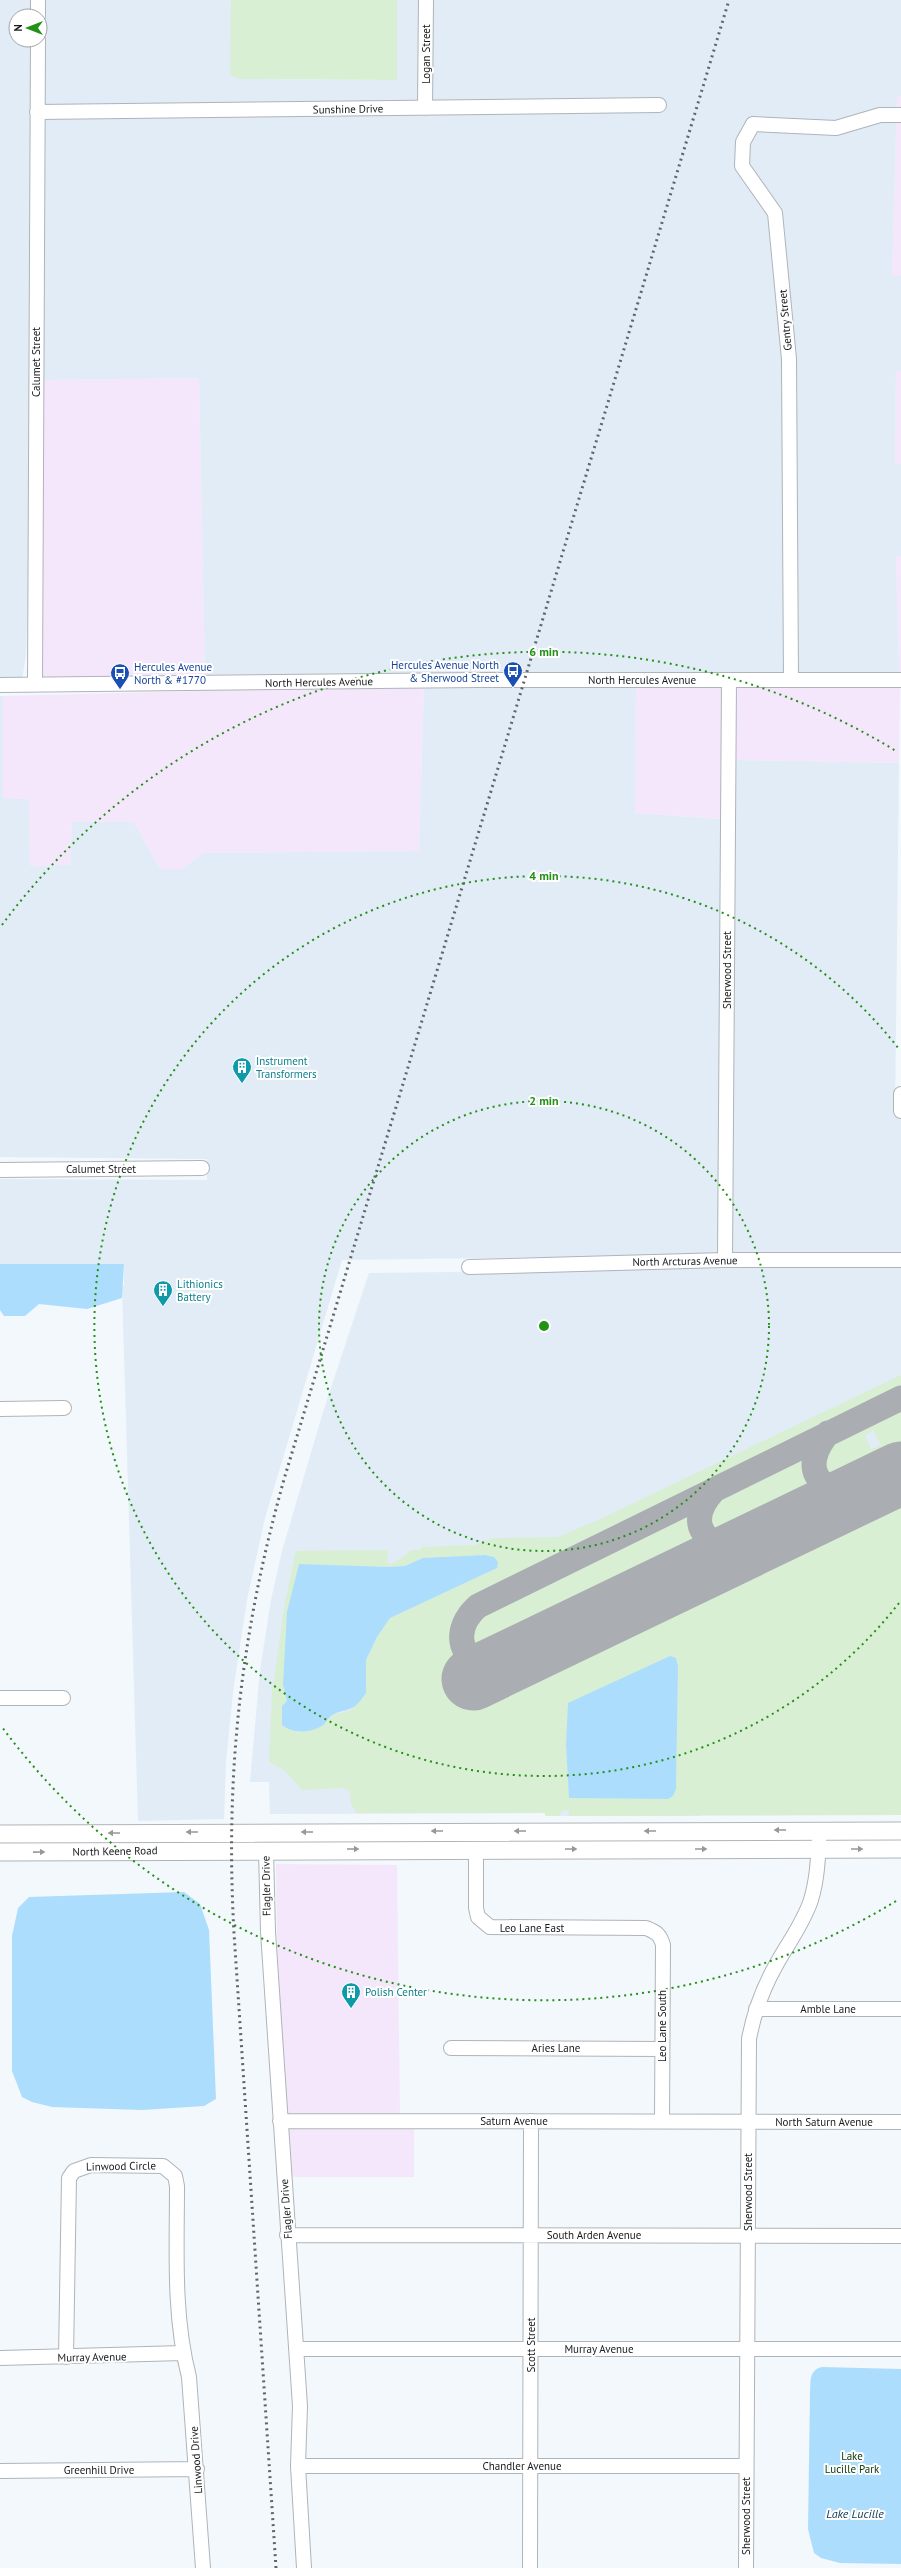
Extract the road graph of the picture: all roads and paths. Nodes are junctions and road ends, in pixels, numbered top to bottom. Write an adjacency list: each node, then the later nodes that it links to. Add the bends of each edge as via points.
1 (426, 0): 4 (street, Logan Street)
2 (38, 48): 5 (street, Calumet Street)
3 (659, 105): 4 (street, Sunshine Drive)
4 (425, 108): 5 (street, Sunshine Drive)
5 (37, 112): 10 (street, Calumet Street)
6 (901, 115): 8 (street, Gentry Street, via 880,116 836,128 753,124 743,142 742,166 775,213 789,359)
7 (729, 680): 8 (street, North Hercules Avenue); 10 (street, North Hercules Avenue); 16 (street, Sherwood Street)
8 (792, 680): 9 (street, North Hercules Avenue)
9 (901, 680)
10 (35, 684): 11 (street, North Hercules Avenue)
11 (0, 685)
12 (901, 1094): 13 (street)
13 (901, 1111)
14 (202, 1168): 15 (street, Calumet Street)
15 (0, 1170)
16 (725, 1260): 17 (street, North Arcturas Avenue); 18 (street, North Arcturas Avenue)
17 (901, 1260)
18 (469, 1267)
19 (64, 1408): 20 (street)
20 (0, 1409)
21 (0, 1698): 22 (street)
22 (63, 1698)
23 (819, 1830): 24 (main road, North Keene Road); 25 (main road, North Keene Road, one-way to 25); 27 (street, Sherwood Street)
24 (901, 1831)
25 (0, 1834)
26 (476, 1849): 27 (main road, North Keene Road, one-way to 27); 29 (main road, North Keene Road, one-way to 26); 31 (street, Leo Lane East, via 476,1908 478,1917 490,1927 646,1928)
27 (818, 1849): 28 (main road, North Keene Road, one-way to 28); 32 (street, Sherwood Street, via 811,1900 802,1922 763,1989)
28 (901, 1849)
29 (266, 1850): 30 (main road, North Keene Road, one-way to 29); 36 (street, Flagler Drive, via 268,1932)
30 (0, 1852)
31 (657, 1932): 35 (street, Leo Lane South, via 662,1945)
32 (756, 2009): 33 (street, Amble Lane); 39 (street, Sherwood Street, via 748,2054)
33 (901, 2009)
34 (451, 2048): 35 (street, Aries Lane)
35 (662, 2049): 38 (street, Leo Lane South)
36 (280, 2121): 37 (street, Saturn Avenue); 42 (street, Flagler Drive)
37 (531, 2121): 38 (street, Saturn Avenue); 41 (street, Scott Street)
38 (662, 2121): 39 (street, Saturn Avenue)
39 (748, 2122): 40 (street, North Saturn Avenue); 43 (street, Sherwood Street)
40 (901, 2122)
41 (532, 2235): 42 (street, South Arden Avenue); 43 (street, South Arden Avenue); 46 (street, Scott Street)
42 (288, 2236): 45 (street, Flagler Drive)
43 (748, 2236): 44 (street, South Arden Avenue); 47 (street, Sherwood Street)
44 (901, 2236)
45 (296, 2349): 46 (street, Murray Avenue); 52 (street, Flagler Drive, via 300,2406)
46 (530, 2349): 47 (street, Murray Avenue); 53 (street, Scott Street)
47 (748, 2349): 48 (street, Murray Avenue); 54 (street, Sherwood Street)
48 (901, 2350)
49 (183, 2354): 50 (street, Murray Avenue); 50 (street, Linwood Circle, via 178,2301 175,2176 170,2169 154,2164 91,2165 74,2171 67,2188); 55 (street, Linwood Drive, via 189,2377)
50 (66, 2357): 51 (street, Murray Avenue)
51 (0, 2358)
52 (298, 2466): 53 (street, Chandler Avenue); 58 (street, Flagler Drive)
53 (530, 2466): 54 (street, Chandler Avenue); 59 (street, Scott Street)
54 (746, 2466): 60 (street, Sherwood Street)
55 (197, 2469): 56 (street, Greenhill Drive); 57 (street, Linwood Drive)
56 (0, 2470)
57 (203, 2568)
58 (304, 2568)
59 (530, 2568)
60 (746, 2568)

